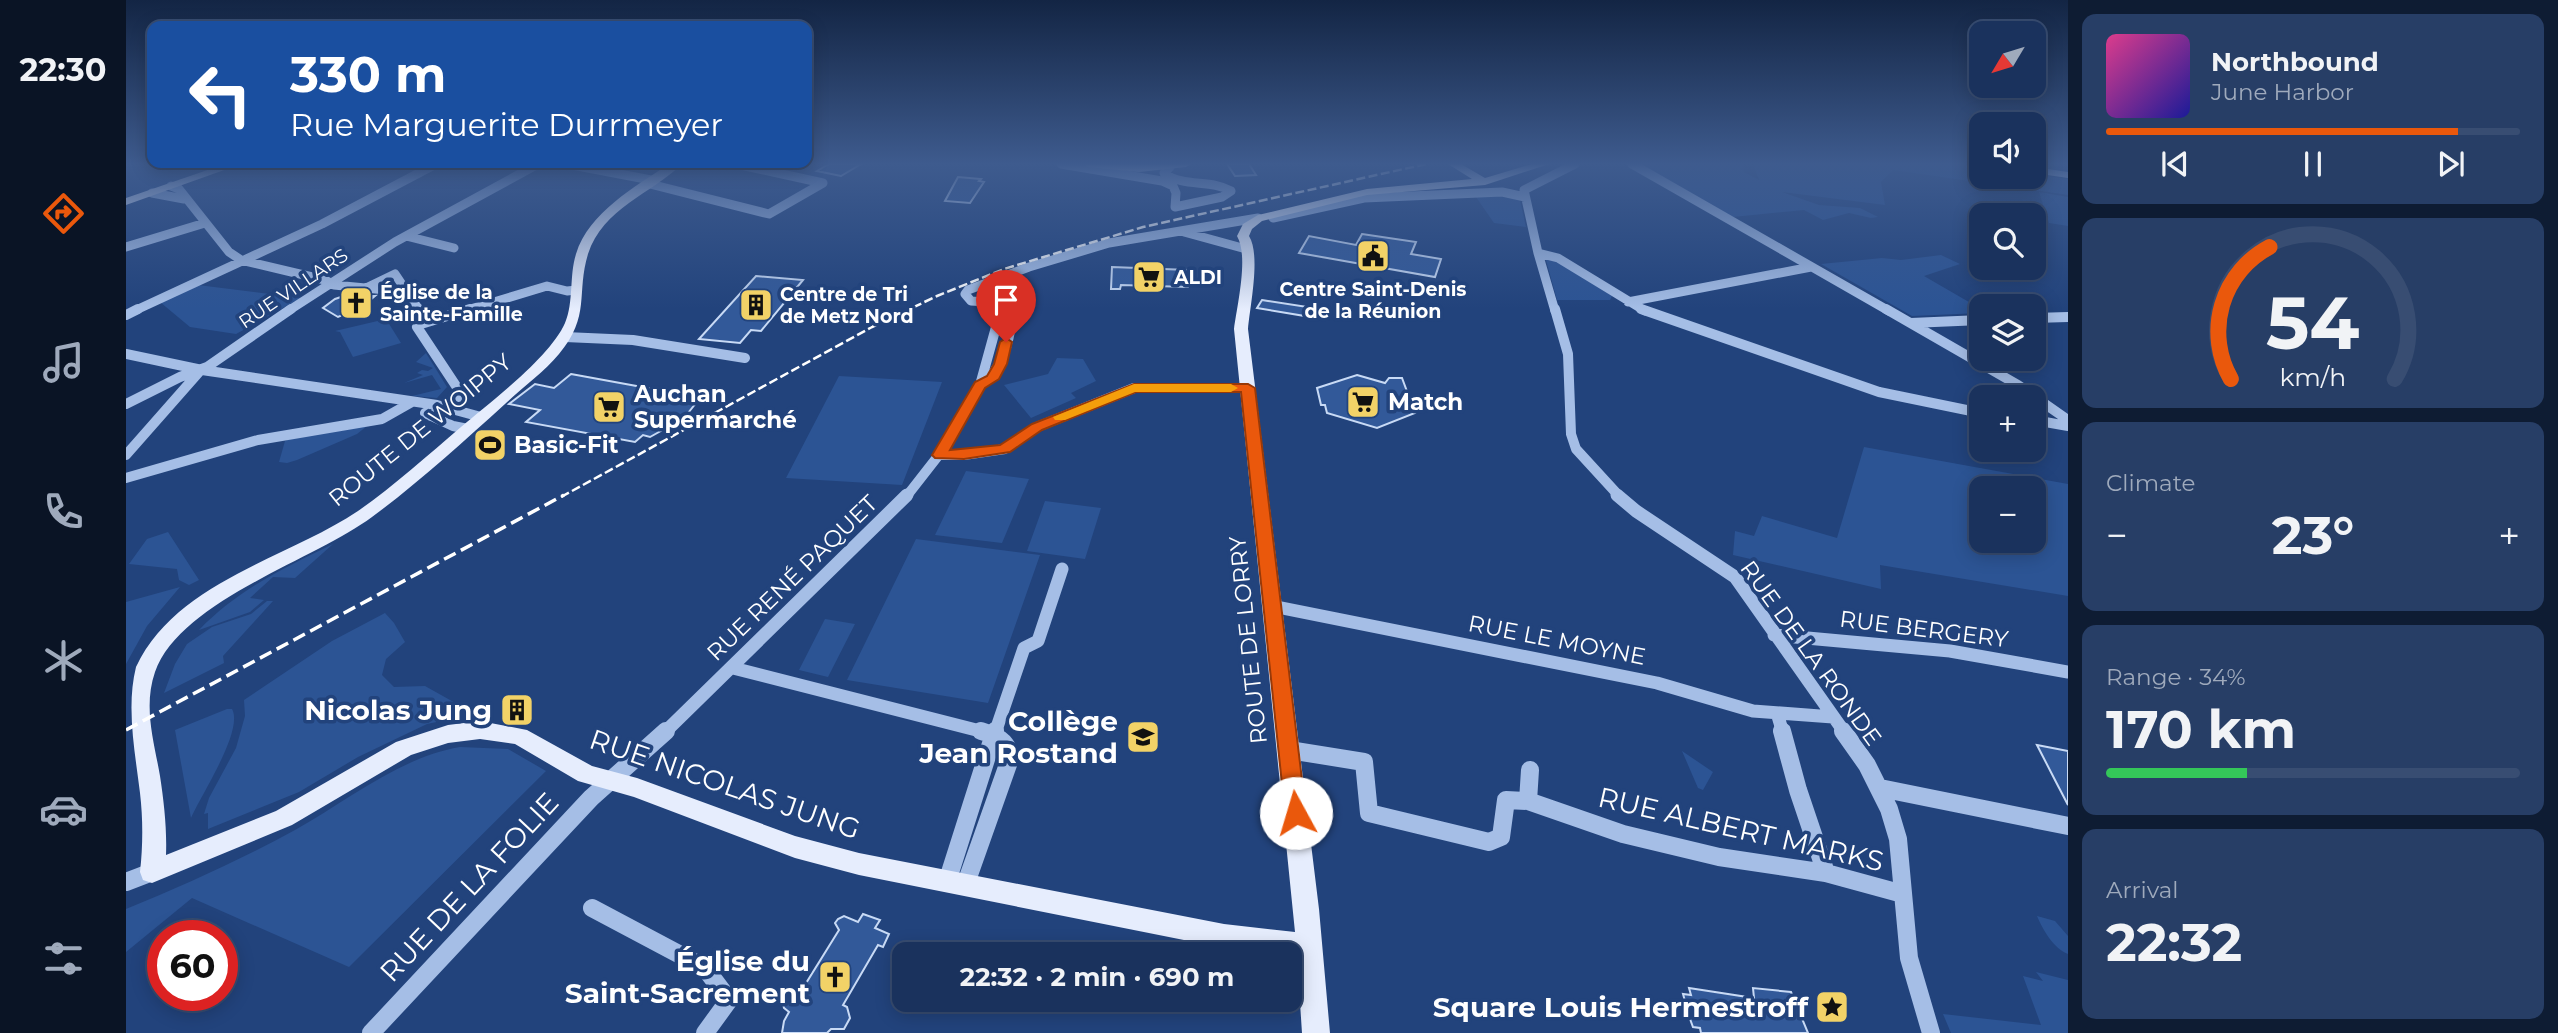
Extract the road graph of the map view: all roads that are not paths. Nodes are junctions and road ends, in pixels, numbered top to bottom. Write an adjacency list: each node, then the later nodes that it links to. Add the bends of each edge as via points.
1 (196, 212): 10 (street)
2 (344, 212): 17 (street)
3 (449, 212): 12 (street, RUE VILLARS)
4 (609, 212): 21 (main road, ROUTE DE WOIPPY, via 583,249)
5 (1291, 212): 9 (main road)
6 (1299, 212): 9 (street)
7 (1529, 212): 16 (street, RUE DE LA RONDE)
8 (1716, 212): 18 (street)
9 (1259, 221): 11 (street); 13 (main road, ROUTE DE LORRY, via 1243,236)
10 (205, 223): 14 (street); 17 (street)
11 (1184, 232): 13 (street); 46 (street, RUE RENÉ PAQUET, via 1055,258 968,290 964,294 968,300 1003,303 980,385)
12 (405, 236): 15 (street); 19 (street, RUE VILLARS)
13 (1246, 245): 34 (main road, ROUTE DE LORRY, via 1241,323)
14 (126, 247)
15 (454, 248)
16 (1538, 253): 23 (street, via 1558,258); 50 (street, RUE DE LA RONDE, via 1568,354 1571,434 1576,449 1636,511 1729,571)
17 (241, 260): 19 (street); 24 (street)
18 (1811, 267): 23 (street); 28 (street)
19 (330, 283): 20 (street); 33 (street, RUE VILLARS)
20 (366, 288): 22 (street); 22 (street, via 395,274)
21 (577, 290): 29 (street, via 547,286); 30 (main road, ROUTE DE WOIPPY, via 576,312)
22 (407, 292): 29 (street, via 425,319)
23 (1628, 302): 38 (street, via 1666,320 1827,375 1902,398)
24 (126, 315)
25 (2068, 317): 26 (street)
26 (2046, 318)
27 (1969, 321): 28 (street)
28 (1910, 323): 41 (street, via 2031,393)
29 (421, 324): 37 (street, via 417,327 461,392 460,398)
30 (565, 337): 32 (street, via 633,340); 40 (main road, ROUTE DE WOIPPY, via 544,362)
31 (126, 354): 33 (street)
32 (745, 358)
33 (202, 370): 35 (street); 36 (street); 45 (street)
34 (1248, 388): 46 (street, via 1134,388 1037,427 1005,449); 49 (main road, ROUTE DE LORRY)
35 (412, 402): 37 (street); 39 (street); 47 (street, via 383,419 258,440)
36 (126, 404)
37 (445, 407): 39 (street); 40 (street)
38 (1969, 410)
39 (431, 416): 44 (street)
40 (481, 417): 44 (main road, ROUTE DE WOIPPY)
41 (2068, 420)
42 (2046, 422): 43 (street)
43 (2068, 426)
44 (468, 429): 62 (main road, ROUTE DE WOIPPY, via 344,528 253,572 207,601 153,658 141,684 138,707 156,840)
45 (126, 455)
46 (940, 455): 51 (street, RUE RENÉ PAQUET, via 875,530)
47 (126, 478)
48 (1062, 569): 55 (street, via 1038,641 1024,648)
49 (1272, 606): 53 (street, RUE LE MOYNE, via 1657,683 1752,711); 56 (main road, ROUTE DE LORRY)
50 (1774, 635): 52 (street, RUE BERGERY, via 1950,651); 54 (street, RUE DE LA RONDE)
51 (733, 668): 55 (street); 58 (street, RUE RENÉ PAQUET)
52 (2068, 672)
53 (1777, 713): 54 (street, RUE LE MOYNE); 63 (street)
54 (1833, 717): 59 (street, RUE DE LA RONDE)
55 (995, 735): 65 (street)
56 (1289, 750): 60 (street, via 1364,762 1370,813 1489,842 1501,836 1506,800); 68 (main road, ROUTE DE LORRY)
57 (1530, 770): 60 (street)
58 (611, 782): 62 (main road, RUE NICOLAS JUNG, via 586,774 519,736 480,730 448,733 404,748 284,818); 65 (main road, RUE NICOLAS JUNG, via 795,847); 69 (street, RUE DE LA FOLIE, via 510,882)
59 (1880, 788): 61 (street); 66 (street, RUE DE LA RONDE, via 1898,839)
60 (1528, 801): 63 (street, RUE ALBERT MARKS, via 1634,837 1719,857)
61 (2068, 826)
62 (152, 872): 64 (street)
63 (1826, 873): 66 (street, RUE ALBERT MARKS)
64 (126, 882)
65 (956, 884): 68 (main road, RUE NICOLAS JUNG, via 1224,936)
66 (1903, 894): 72 (street, RUE DE LA RONDE, via 1909,958)
67 (592, 908): 70 (street, via 705,968 729,1000)
68 (1309, 946): 71 (main road, ROUTE DE LORRY)
69 (371, 1033)
70 (705, 1033)
71 (1315, 1033)
72 (1931, 1033)

